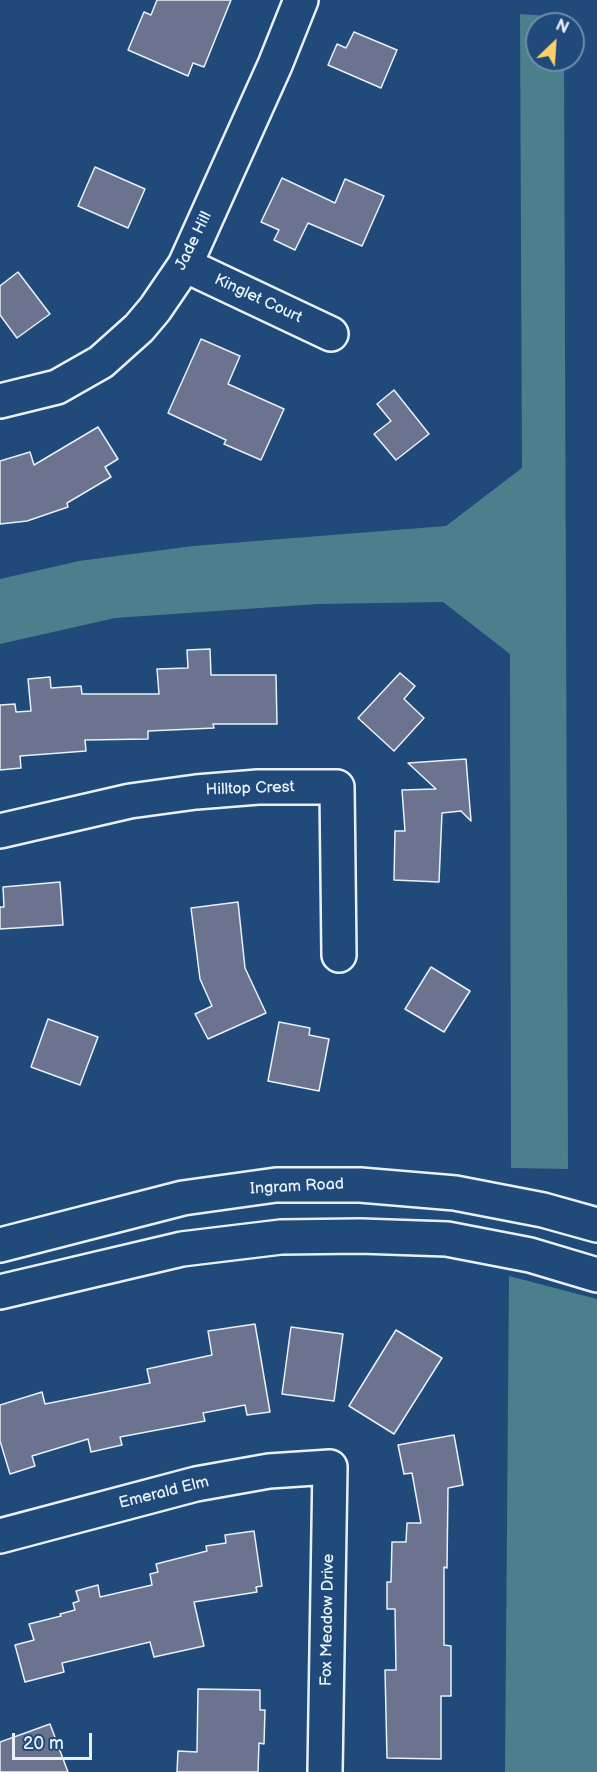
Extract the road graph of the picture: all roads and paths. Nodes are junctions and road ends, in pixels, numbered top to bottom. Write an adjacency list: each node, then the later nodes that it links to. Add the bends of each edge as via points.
1 (301, 0): 2 (street, Jade Hill)
2 (185, 265): 3 (street, Kinglet Court); 4 (street, Jade Hill, via 139,328 101,362 57,387)
3 (331, 334)
4 (0, 401)
5 (0, 831): 6 (street, Hilltop Crest, via 130,801 196,792 337,787)
6 (339, 955)
7 (360, 1185): 8 (street, Ingram Road, via 455,1193); 9 (street); 10 (street, Ingram Road, via 276,1185 183,1198)
8 (597, 1225)
9 (360, 1236): 11 (street, via 447,1239 530,1255); 12 (street, via 281,1238 182,1249)
10 (0, 1245)
11 (597, 1275)
12 (0, 1292)
13 (330, 1467): 14 (street, Emerald Elm, via 269,1471 196,1484); 15 (street, Fox Meadow Drive)
14 (0, 1536)
15 (325, 1772)

